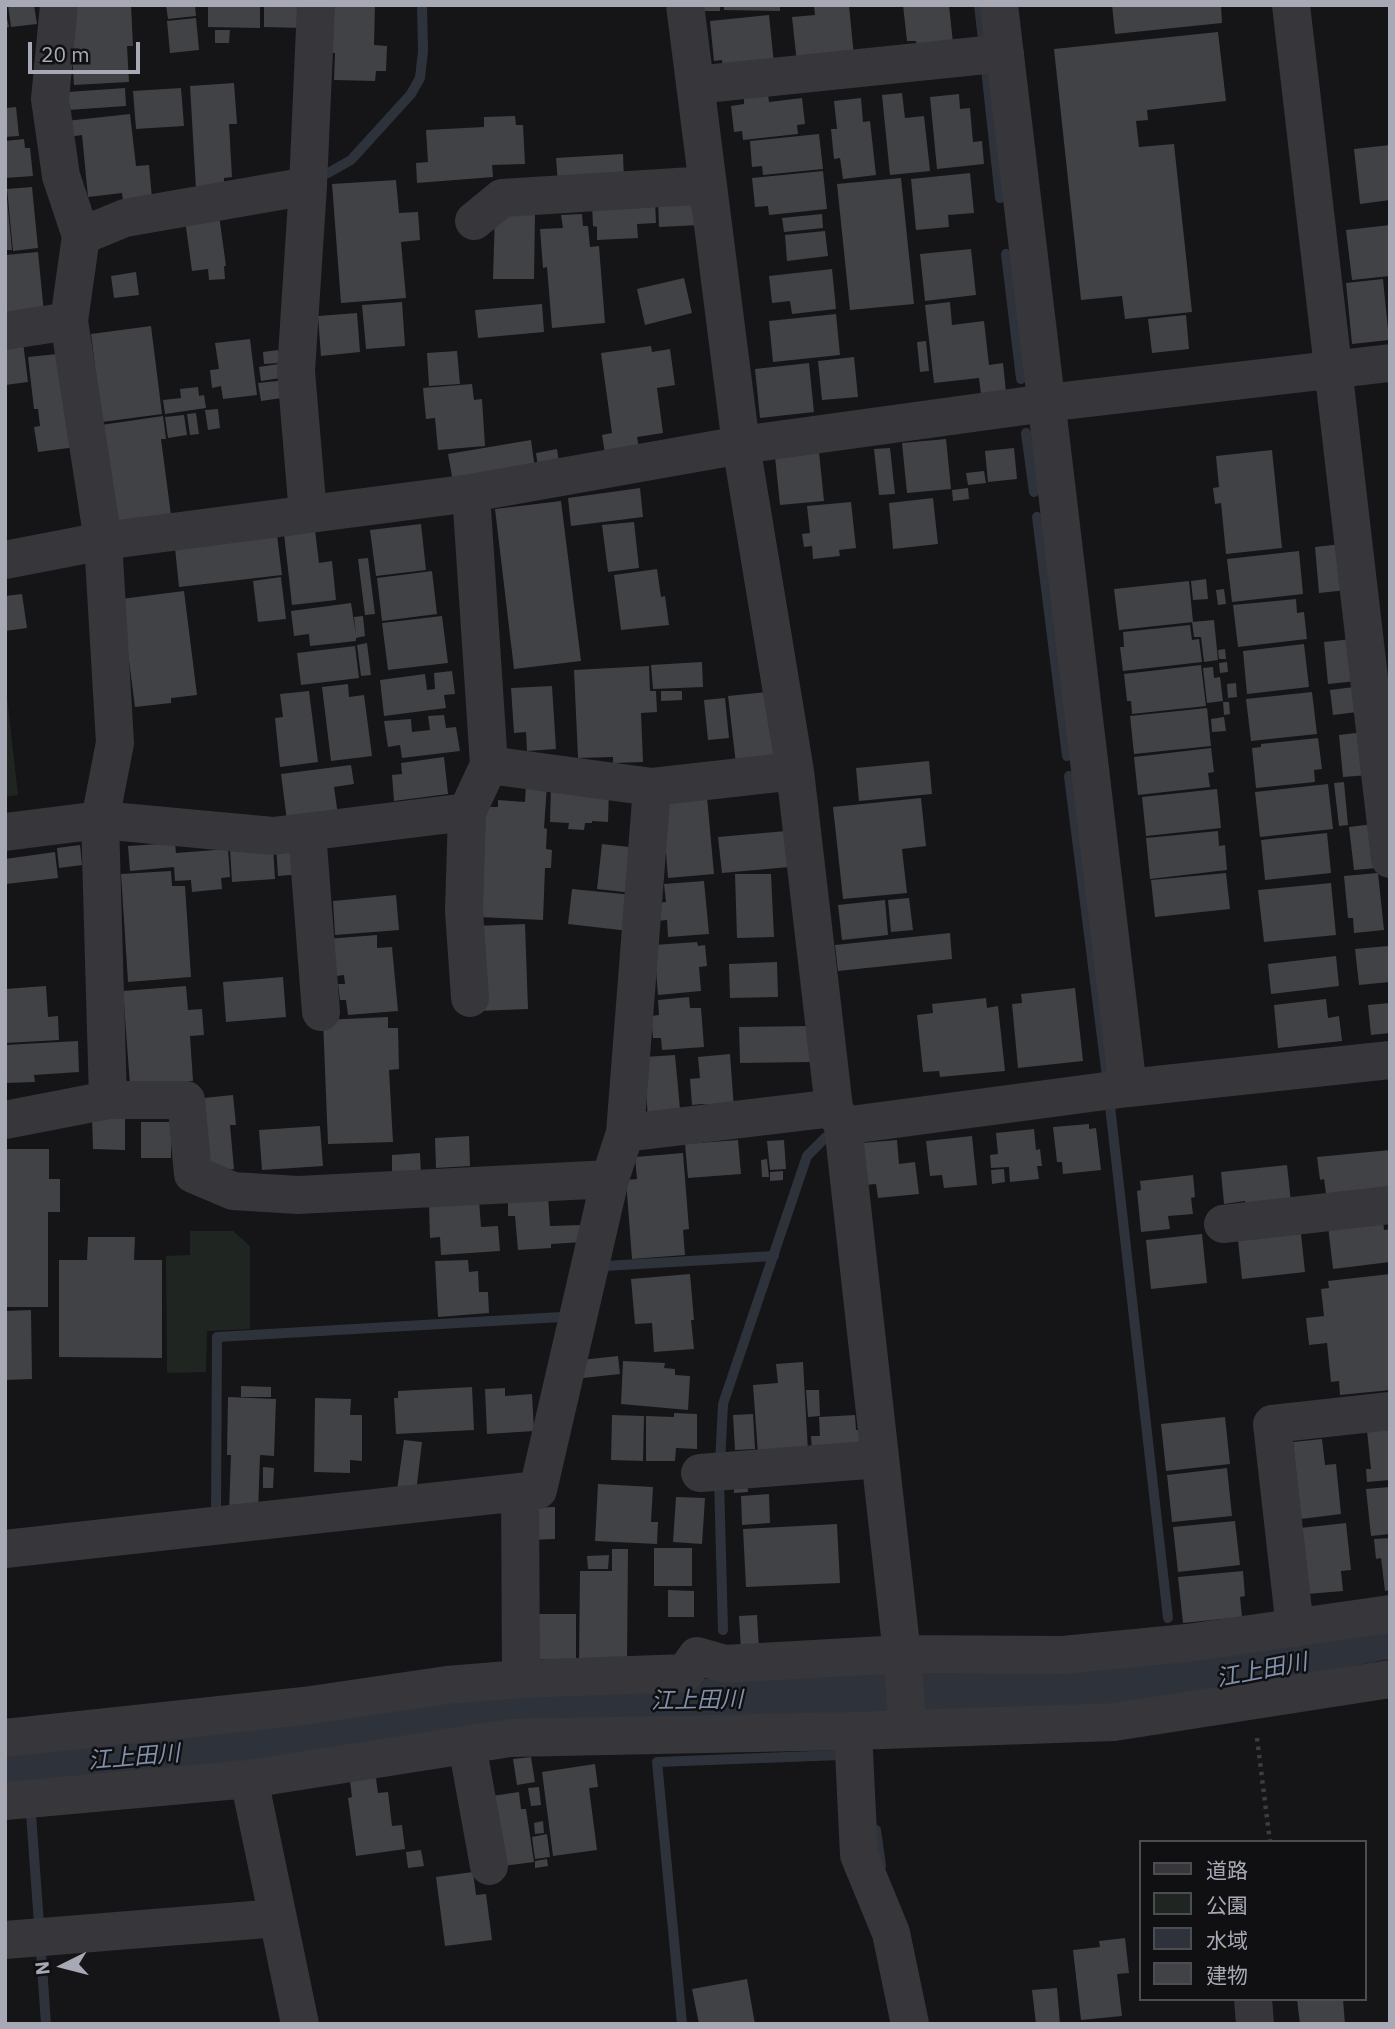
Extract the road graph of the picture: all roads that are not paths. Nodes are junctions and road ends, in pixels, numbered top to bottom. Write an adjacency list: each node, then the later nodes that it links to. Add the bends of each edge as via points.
1 (59, 5): 11 (street, via 50,99 61,176)
2 (316, 5): 9 (street)
3 (685, 5): 7 (street)
4 (999, 5): 6 (street)
5 (1291, 5): 15 (street)
6 (1004, 53): 7 (street); 16 (street)
7 (695, 85): 8 (street)
8 (708, 185): 10 (street, via 502,198); 17 (street)
9 (308, 186): 11 (street, via 125,218); 19 (street, via 296,370)
10 (474, 221)
11 (81, 236): 12 (street)
12 (69, 321): 13 (street); 20 (street)
13 (5, 331)
14 (1390, 363): 15 (street)
15 (1333, 370): 16 (street); 22 (street)
16 (1046, 403): 17 (street); 34 (street)
17 (741, 445): 18 (street); 24 (street)
18 (471, 493): 19 (street); 23 (street)
19 (309, 514): 20 (street)
20 (103, 541): 21 (street); 27 (street, via 115,743)
21 (5, 560)
22 (1375, 608): 30 (street)
23 (489, 765): 25 (street); 26 (street)
24 (795, 771): 25 (street); 36 (street)
25 (652, 787): 38 (street)
26 (467, 812): 29 (street); 31 (street, via 464,911)
27 (100, 820): 28 (street); 29 (street, via 273,836); 35 (street)
28 (5, 832)
29 (307, 832): 32 (street)
30 (1390, 859)
31 (471, 998)
32 (321, 1012)
33 (1390, 1060): 34 (street)
34 (1129, 1088): 36 (street)
35 (108, 1100): 37 (street); 39 (street, via 186,1100 193,1174 233,1191 298,1195)
36 (839, 1117): 38 (street); 43 (street)
37 (5, 1120)
38 (625, 1133): 39 (street)
39 (610, 1178): 45 (street, via 538,1490)
40 (1390, 1205): 41 (street)
41 (1223, 1224)
42 (1390, 1411): 48 (street, via 1272,1424)
43 (880, 1459): 44 (street); 49 (street)
44 (700, 1473)
45 (520, 1492): 46 (street); 50 (street)
46 (5, 1549)
47 (1390, 1614): 48 (street)
48 (1295, 1628): 49 (street, via 1063,1656)
49 (902, 1662): 50 (street, via 725,1664 697,1656 684,1673); 52 (street)
50 (521, 1679): 54 (street)
51 (1390, 1679): 52 (street, via 1114,1722)
52 (907, 1724): 53 (street)
53 (853, 1731): 55 (street, via 510,1738); 63 (street, via 859,1855 891,1933)
54 (5, 1738)
55 (467, 1745): 56 (street); 58 (street)
56 (249, 1779): 57 (street); 59 (street)
57 (5, 1801)
58 (489, 1866)
59 (278, 1918): 60 (street); 62 (street)
60 (5, 1940)
61 (1253, 2001): 64 (street)
62 (300, 2024)
63 (910, 2024)
64 (1255, 2024)

